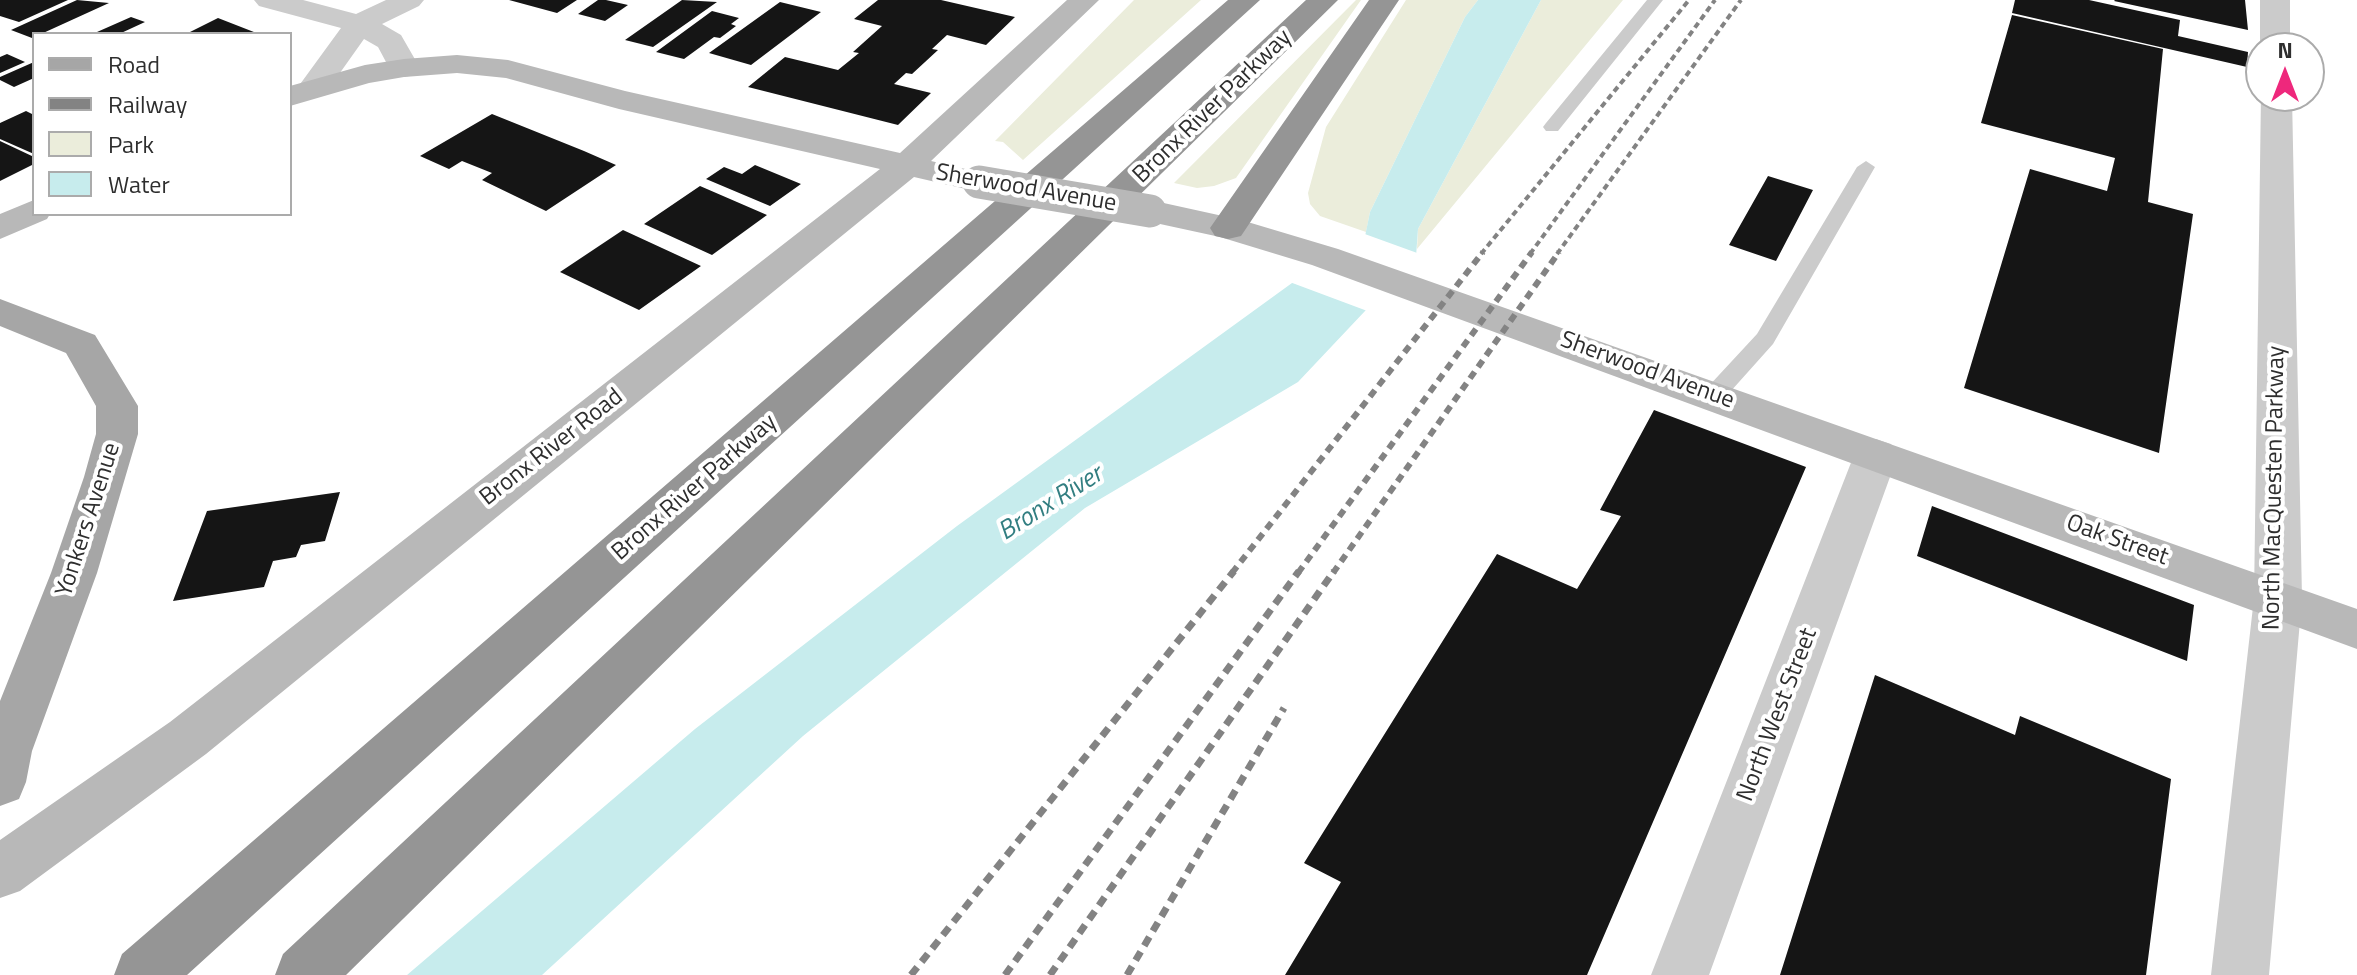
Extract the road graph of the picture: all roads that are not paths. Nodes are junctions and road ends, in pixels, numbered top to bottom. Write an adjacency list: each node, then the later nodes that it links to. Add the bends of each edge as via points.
1 (269, 0): 9 (street)
2 (409, 0): 9 (street)
3 (1084, 0): 15 (street, Bronx River Road)
4 (1245, 0): 27 (highway, Bronx River Parkway)
5 (1323, 0): 28 (highway, Bronx River Parkway)
6 (1384, 0): 19 (highway)
7 (1655, 0): 14 (lane)
8 (2275, 0): 10 (street)
9 (359, 24): 11 (street, via 390,41); 12 (street)
10 (2275, 32)
11 (404, 68): 12 (street, Sherwood Avenue); 15 (street, Sherwood Avenue, via 457,64 508,69)
12 (302, 92)
13 (2276, 112): 23 (street, North MacQuesten Parkway)
14 (1552, 127)
15 (905, 167): 19 (street, Sherwood Avenue, bridge); 26 (street, Bronx River Road, via 188,738)
16 (1866, 167): 21 (lane, via 1765,339)
17 (32, 212): 18 (street)
18 (0, 228)
19 (1228, 228): 21 (street, Sherwood Avenue)
20 (0, 312): 25 (main road, Yonkers Avenue, via 81,344 117,406 117,434 106,477 6,751)
21 (1714, 395): 22 (street, Sherwood Avenue)
22 (1876, 455): 23 (street, Oak Street); 29 (street, North West Street)
23 (2278, 598): 24 (street, Oak Street); 30 (street, North MacQuesten Parkway)
24 (2357, 629)
25 (0, 782)
26 (0, 872)
27 (143, 975)
28 (304, 975)
29 (1680, 975)
30 (2240, 975)

